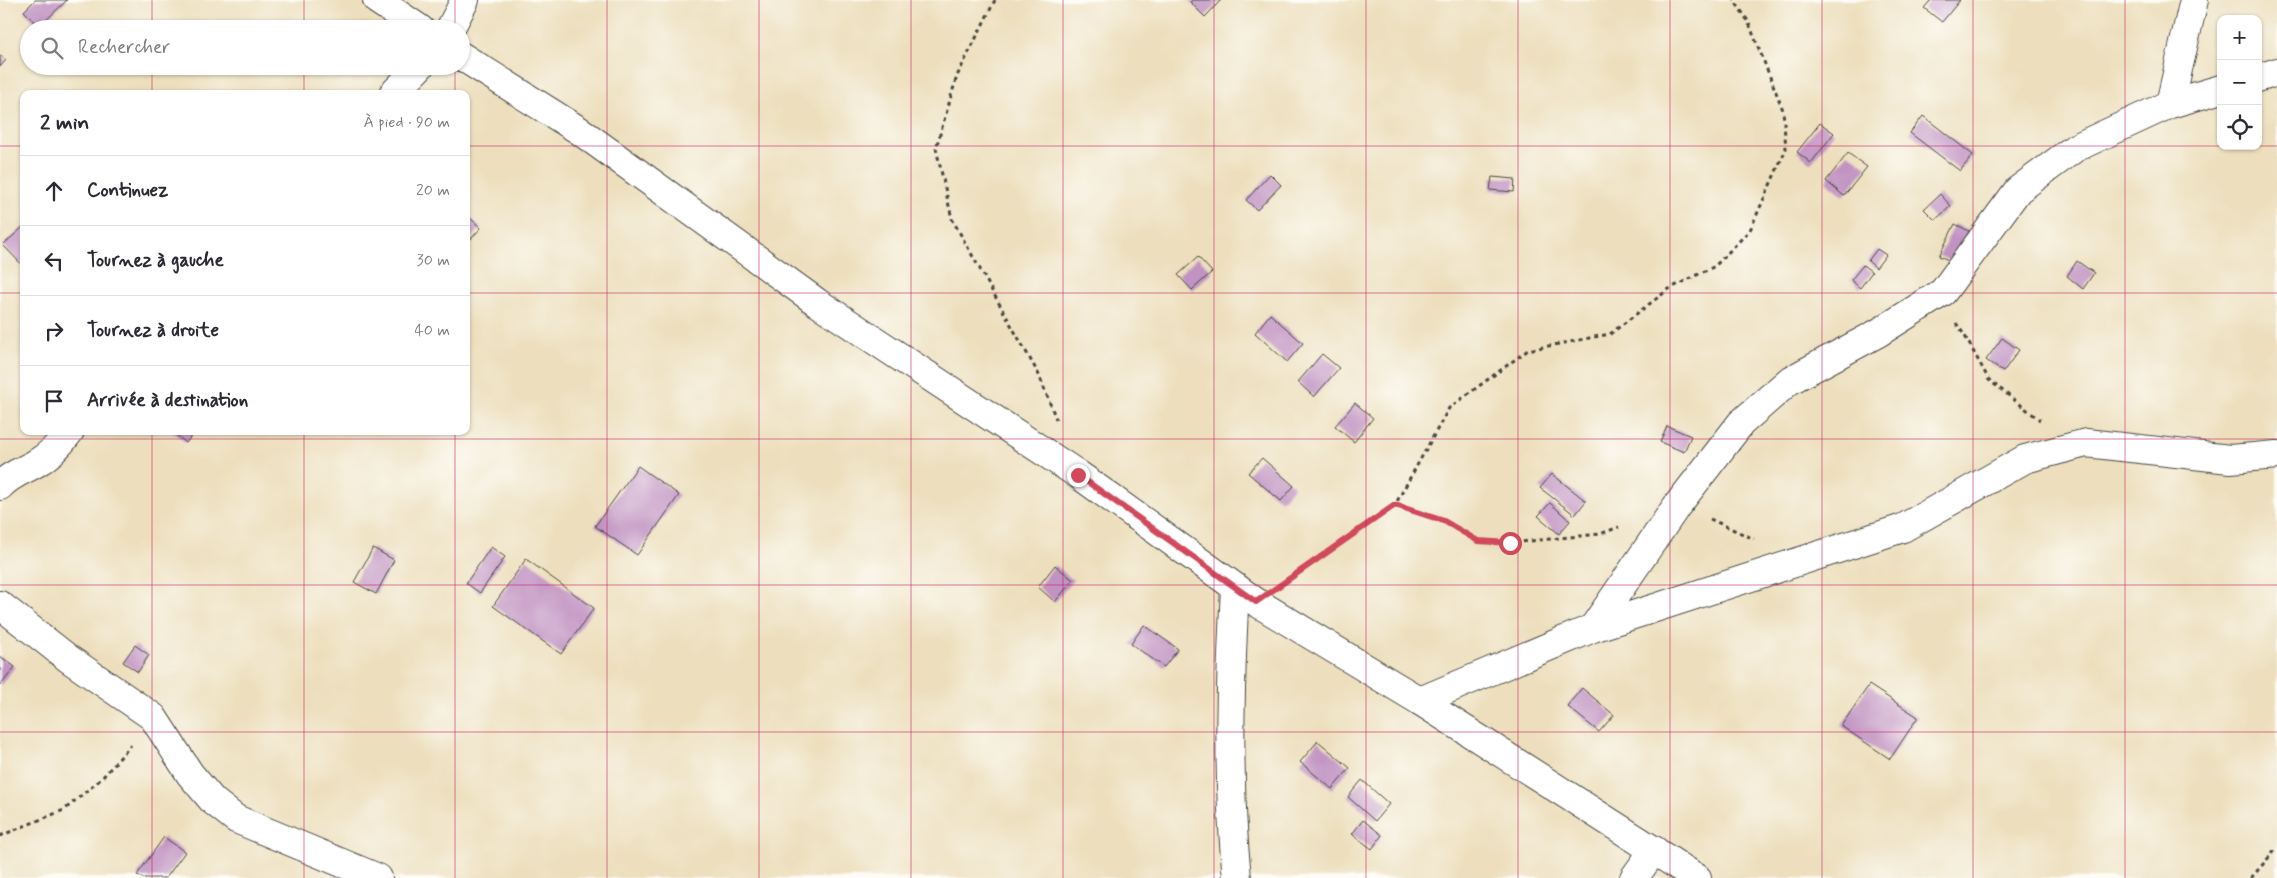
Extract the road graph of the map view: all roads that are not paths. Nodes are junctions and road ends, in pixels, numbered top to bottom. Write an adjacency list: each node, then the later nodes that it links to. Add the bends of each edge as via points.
1 (377, 0): 4 (street)
2 (465, 0): 5 (street)
3 (2194, 0): 12 (street)
4 (407, 20)
5 (455, 20)
6 (470, 62): 16 (street, via 580,131 818,303 1078,475)
7 (2277, 72): 9 (street)
8 (411, 75): 10 (street)
9 (2262, 77)
10 (397, 90)
11 (2217, 90): 12 (street)
12 (2170, 104): 18 (street, via 2075,148 2018,190 1943,292 1878,334 1789,381 1741,423 1676,507)
13 (67, 435): 15 (street, via 52,452 34,465 10,475)
14 (2277, 455): 18 (street, via 2230,458 2086,443 2026,459 1903,528)
15 (0, 486)
16 (1245, 595): 19 (street); 22 (street, via 1230,679 1231,816)
17 (0, 605): 21 (street, via 69,659 153,716 190,774 213,802 236,819)
18 (1593, 628): 19 (street)
19 (1420, 701): 20 (street)
20 (1654, 850): 23 (street); 24 (street)
21 (378, 878)
22 (1237, 878)
23 (1634, 878)
24 (1697, 878)

